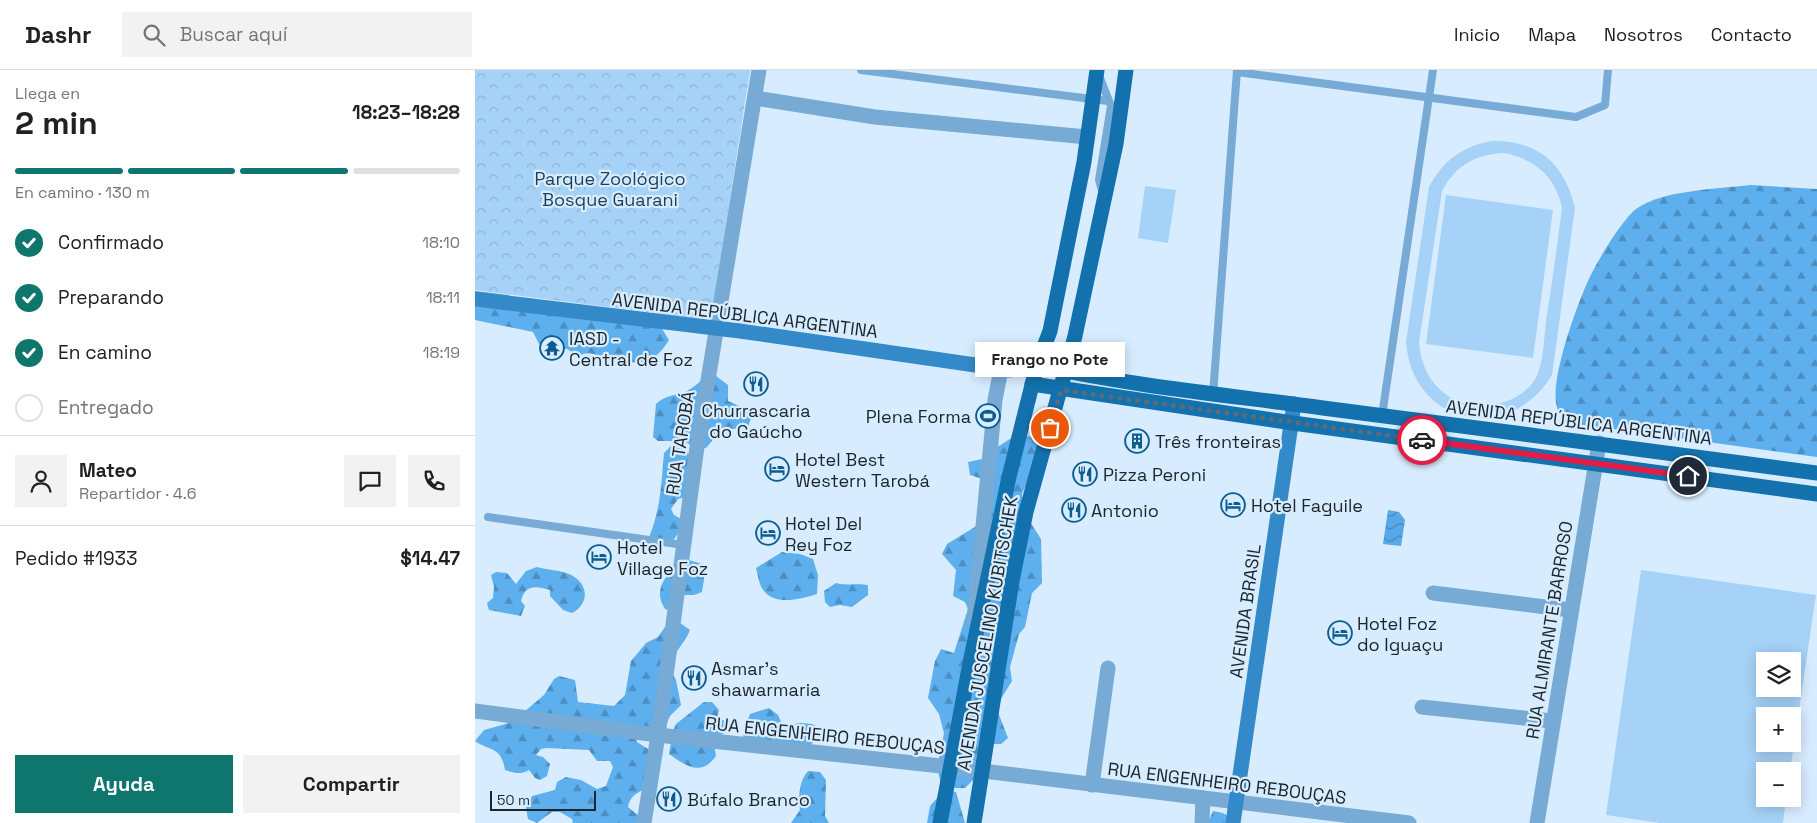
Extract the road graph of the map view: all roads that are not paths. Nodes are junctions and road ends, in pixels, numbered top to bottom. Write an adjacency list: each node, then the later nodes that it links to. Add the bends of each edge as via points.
1 (759, 70): 8 (street, RUA TAROBÁ)
2 (861, 70): 10 (lane)
3 (1097, 70): 10 (main road, AVENIDA JUSCELINO KUBITSCHEK)
4 (1126, 70): 12 (main road, AVENIDA JUSCELINO KUBITSCHEK)
5 (1433, 70): 9 (lane)
6 (1608, 70): 9 (lane, via 1605,105 1576,117)
7 (1237, 71): 9 (lane); 20 (lane)
8 (755, 98): 11 (street, via 875,117); 14 (street, RUA TAROBÁ)
9 (1430, 98): 22 (lane)
10 (1100, 100): 11 (main road, AVENIDA JUSCELINO KUBITSCHEK); 12 (lane, via 1111,106 1099,180)
11 (1087, 137): 15 (main road, AVENIDA JUSCELINO KUBITSCHEK, via 1050,331)
12 (1104, 203): 17 (main road, AVENIDA JUSCELINO KUBITSCHEK)
13 (475, 299): 14 (street, AVENIDA REPÚBLICA ARGENTINA)
14 (718, 329): 16 (street, AVENIDA REPÚBLICA ARGENTINA); 29 (street, RUA TAROBÁ)
15 (1037, 365): 16 (street, AVENIDA REPÚBLICA ARGENTINA); 17 (main road, AVENIDA REPÚBLICA ARGENTINA); 18 (main road, AVENIDA JUSCELINO KUBITSCHEK)
16 (1005, 369): 18 (street, AVENIDA REPÚBLICA ARGENTINA); 32 (street, AVENIDA JUSCELINO KUBITSCHEK, via 995,400)
17 (1066, 371): 19 (main road, AVENIDA JUSCELINO KUBITSCHEK); 20 (main road, AVENIDA REPÚBLICA ARGENTINA)
18 (1032, 384): 19 (main road, AVENIDA REPÚBLICA ARGENTINA); 32 (main road, AVENIDA JUSCELINO KUBITSCHEK)
19 (1061, 390): 23 (main road, AVENIDA REPÚBLICA ARGENTINA); 39 (main road, AVENIDA JUSCELINO KUBITSCHEK, via 1026,512 1007,609)
20 (1213, 395): 21 (main road, AVENIDA REPÚBLICA ARGENTINA)
21 (1294, 404): 22 (main road, AVENIDA REPÚBLICA ARGENTINA); 23 (street, AVENIDA BRASIL)
22 (1382, 416): 24 (main road, AVENIDA REPÚBLICA ARGENTINA)
23 (1293, 424): 25 (main road, AVENIDA REPÚBLICA ARGENTINA); 42 (street, AVENIDA BRASIL)
24 (1599, 443): 25 (street, RUA ALMIRANTE BARROSO); 26 (main road, AVENIDA REPÚBLICA ARGENTINA)
25 (1596, 463): 27 (main road, AVENIDA REPÚBLICA ARGENTINA); 31 (street, RUA ALMIRANTE BARROSO)
26 (1817, 473)
27 (1817, 494)
28 (488, 517): 29 (lane)
29 (684, 545): 37 (street, RUA TAROBÁ)
30 (1433, 593): 31 (street)
31 (1571, 610): 36 (street, RUA ALMIRANTE BARROSO)
32 (970, 663): 38 (main road, AVENIDA JUSCELINO KUBITSCHEK)
33 (1108, 668): 40 (street)
34 (1422, 707): 36 (street)
35 (475, 711): 37 (street, RUA ENGENHEIRO REBOUÇAS)
36 (1553, 721): 49 (street, RUA ALMIRANTE BARROSO)
37 (659, 736): 38 (street, RUA ENGENHEIRO REBOUÇAS); 43 (street, RUA TAROBÁ)
38 (950, 767): 39 (street, RUA ENGENHEIRO REBOUÇAS); 44 (main road, AVENIDA JUSCELINO KUBITSCHEK)
39 (982, 772): 40 (street, RUA ENGENHEIRO REBOUÇAS); 45 (main road, AVENIDA JUSCELINO KUBITSCHEK)
40 (1092, 785): 41 (street, RUA ENGENHEIRO REBOUÇAS)
41 (1203, 798): 42 (street, RUA ENGENHEIRO REBOUÇAS); 46 (street)
42 (1236, 802): 47 (street, AVENIDA BRASIL); 48 (street, RUA ENGENHEIRO REBOUÇAS)
43 (643, 823)
44 (940, 823)
45 (974, 823)
46 (1202, 823)
47 (1233, 823)
48 (1409, 823)
49 (1537, 823)

